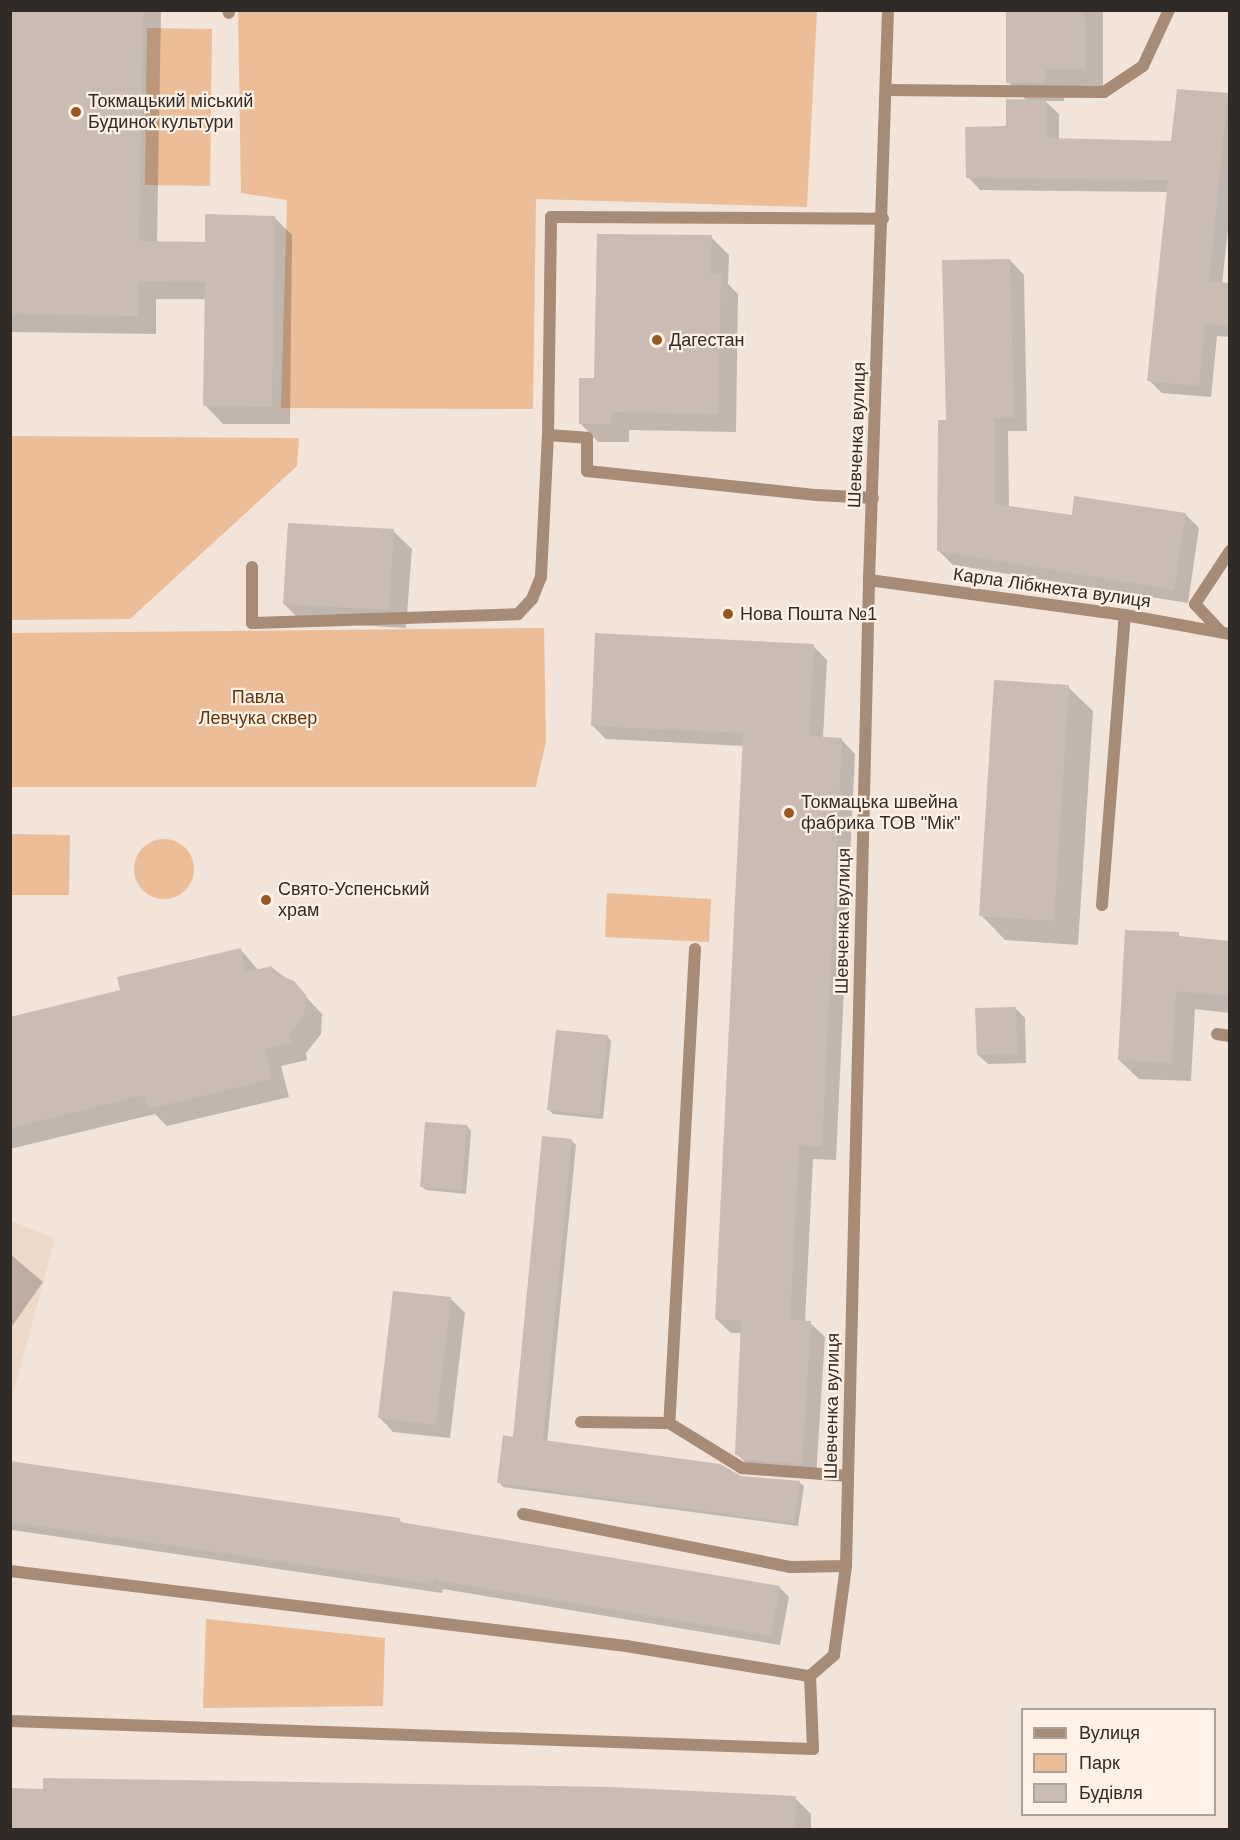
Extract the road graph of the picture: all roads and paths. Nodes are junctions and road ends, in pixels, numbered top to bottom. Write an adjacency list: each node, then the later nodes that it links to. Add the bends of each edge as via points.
1 (888, 10): 3 (street, Шевченка вулиця)
2 (1169, 10): 3 (street, via 1143,66 1104,92)
3 (886, 90): 4 (street, Шевченка вулиця)
4 (883, 219): 5 (street, via 551,217); 6 (street, Шевченка вулиця)
5 (548, 435): 6 (street, via 587,438 587,471); 8 (street, via 541,577 532,599 518,614 252,623)
6 (873, 498): 9 (street, Шевченка вулиця)
7 (1230, 551): 11 (street, via 1195,604)
8 (252, 567)
9 (869, 580): 10 (street, Карла Лібкнехта вулиця); 16 (street, Шевченка вулиця)
10 (1125, 615): 11 (street, Карла Лібкнехта вулиця); 12 (street)
11 (1225, 633)
12 (1102, 905)
13 (695, 949): 15 (street)
14 (581, 1422): 15 (street)
15 (669, 1423): 16 (street, via 742,1468)
16 (848, 1476): 18 (street, Шевченка вулиця)
17 (522, 1514): 18 (street, via 791,1567)
18 (846, 1566): 20 (street, Шевченка вулиця, via 834,1655)
19 (10, 1572): 20 (street, via 626,1646)
20 (810, 1676): 21 (street, via 813,1749)
21 (10, 1721)

